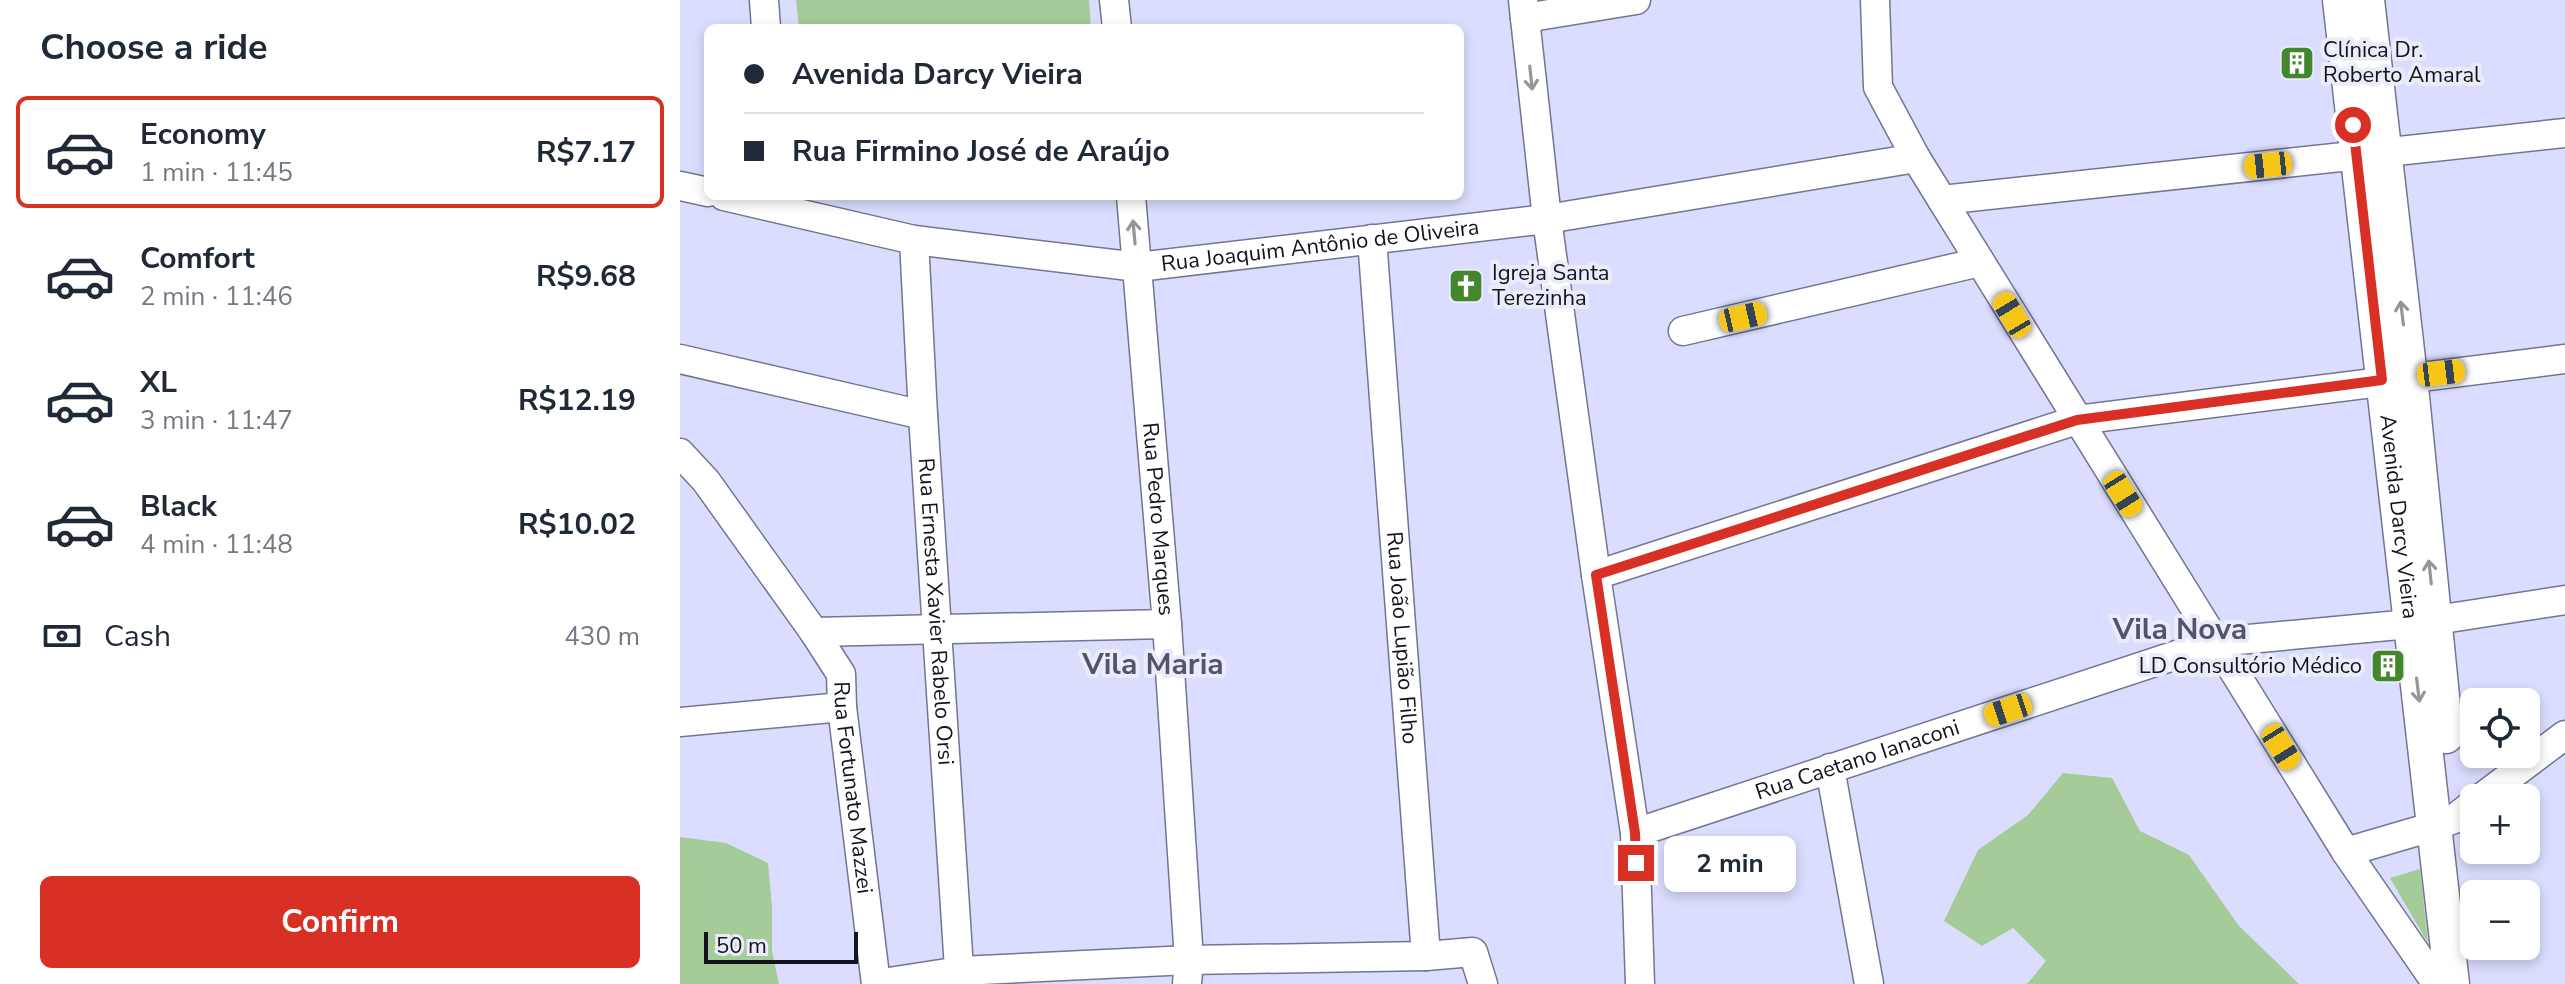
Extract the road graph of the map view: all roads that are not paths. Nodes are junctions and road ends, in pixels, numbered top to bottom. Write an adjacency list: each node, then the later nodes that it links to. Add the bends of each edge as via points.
1 (764, 0): 8 (street)
2 (1114, 0): 9 (street)
3 (1636, 0): 7 (street)
4 (1875, 0): 12 (street, via 1878,87)
5 (2340, 0): 11 (main road, Avenida Darcy Vieira)
6 (2367, 0): 11 (main road, Avenida Darcy Vieira)
7 (1524, 9): 19 (street, one-way to 19)
8 (766, 24)
9 (1117, 24)
10 (2565, 133): 11 (street)
11 (2370, 154): 17 (street); 27 (main road, Avenida Darcy Vieira)
12 (1916, 158): 17 (street); 19 (street, Rua Joaquim Antônio de Oliveira)
13 (680, 186): 14 (street)
14 (704, 191)
15 (756, 200): 18 (street, Rua Joaquim Antônio de Oliveira)
16 (1131, 200): 23 (street, Rua Pedro Marques, one-way to 16)
17 (1942, 200): 22 (street)
18 (780, 203): 21 (street, Rua Joaquim Antônio de Oliveira)
19 (1547, 219): 20 (street, Rua Joaquim Antônio de Oliveira); 32 (street)
20 (1372, 239): 23 (street, Rua Joaquim Antônio de Oliveira); 47 (street, Rua João Lupião Filho)
21 (914, 240): 23 (street, Rua Joaquim Antônio de Oliveira); 28 (street, Rua Ernesta Xavier Rabelo Orsi)
22 (1980, 262): 24 (street); 29 (street)
23 (1138, 267): 35 (street, Rua Pedro Marques)
24 (1683, 331)
25 (680, 359): 28 (street)
26 (2565, 359): 27 (street)
27 (2396, 379): 29 (street); 34 (main road, Avenida Darcy Vieira)
28 (923, 415): 36 (street, Rua Ernesta Xavier Rabelo Orsi)
29 (2077, 420): 32 (street); 38 (street)
30 (680, 453): 31 (street, Rua Fortunato Mazzei)
31 (693, 482): 37 (street, Rua Fortunato Mazzei)
32 (1596, 575): 45 (street)
33 (2565, 600): 34 (street, Rua Caetano Ianaconi)
34 (2422, 622): 38 (street, Rua Caetano Ianaconi); 44 (main road, Avenida Darcy Vieira)
35 (1167, 624): 36 (street); 48 (street, Rua Pedro Marques)
36 (937, 630): 37 (street); 49 (street, Rua Ernesta Xavier Rabelo Orsi)
37 (814, 632): 39 (street, Rua Fortunato Mazzei, via 841,674)
38 (2216, 642): 42 (street, Rua Caetano Ianaconi); 46 (street)
39 (842, 707): 40 (street); 50 (street, Rua Fortunato Mazzei)
40 (680, 722)
41 (2565, 735): 43 (street)
42 (1830, 768): 45 (street, Rua Caetano Ianaconi); 53 (street)
43 (2500, 784)
44 (2454, 816): 46 (street); 55 (main road, Avenida Darcy Vieira); 56 (main road, Avenida Darcy Vieira)
45 (1635, 833): 52 (street)
46 (2346, 852): 54 (street)
47 (1426, 956): 48 (street); 51 (street, via 1473,952)
48 (1188, 972): 49 (street)
49 (960, 978): 50 (street)
50 (876, 984)
51 (1483, 984)
52 (1640, 984)
53 (1869, 984)
54 (2437, 984)
55 (2452, 984)
56 (2466, 984)

